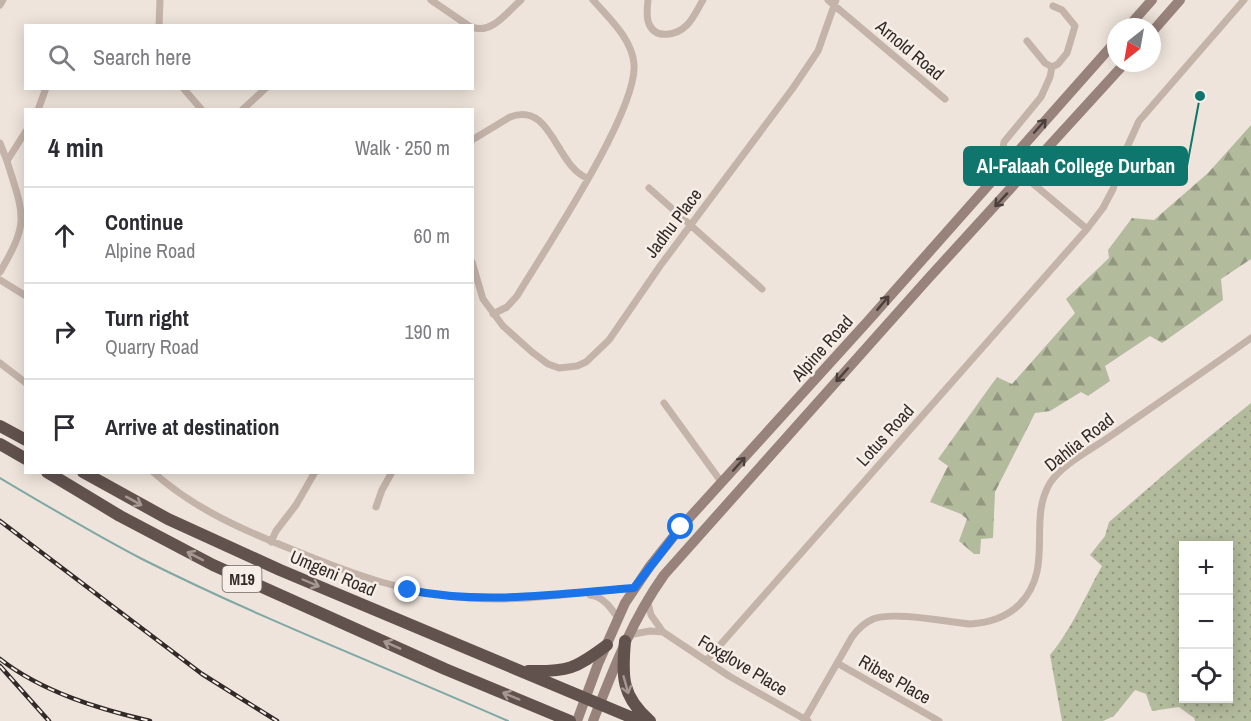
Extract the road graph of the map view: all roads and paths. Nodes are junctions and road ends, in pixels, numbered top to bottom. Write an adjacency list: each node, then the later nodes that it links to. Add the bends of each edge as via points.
1 (3, 0): 13 (street)
2 (160, 0): 17 (street)
3 (431, 0): 18 (street)
4 (521, 0): 19 (street, via 492,26)
5 (593, 0): 39 (street, via 626,40 633,57 633,82)
6 (648, 0): 7 (street, via 650,26 664,34 689,24)
7 (703, 0)
8 (828, 0): 12 (street, Arnold Road)
9 (1152, 0): 15 (main road)
10 (1180, 0): 16 (main road)
11 (1244, 0): 42 (street, Lotus Road, via 1138,121 1113,189)
12 (835, 3): 28 (street, Arnold Road); 41 (street, Jadhu Place, via 809,65)
13 (0, 5)
14 (1053, 6): 22 (street, via 1062,10 1075,29 1067,53)
15 (1136, 18)
16 (1161, 22)
17 (159, 24)
18 (469, 24)
19 (474, 27)
20 (1027, 41): 22 (street)
21 (1107, 51): 29 (main road, Alpine Road)
22 (1052, 67): 36 (street, via 1041,97 1006,137 1003,148)
23 (1117, 72): 27 (main road, Alpine Road)
24 (45, 90): 30 (street)
25 (185, 90): 31 (street)
26 (264, 90): 32 (street)
27 (1100, 90): 29 (main road, via 1085,83); 38 (main road, Alpine Road)
28 (945, 99)
29 (1060, 105): 36 (main road, Alpine Road, one-way to 29)
30 (39, 108)
31 (200, 108)
32 (244, 108)
33 (24, 134): 37 (street)
34 (474, 139): 39 (street, via 510,117 529,114 543,123 574,171)
35 (0, 143): 37 (street)
36 (1012, 157): 50 (main road, Alpine Road, one-way to 36)
37 (7, 161): 44 (street, via 22,222)
38 (1024, 176): 42 (street); 48 (main road, Alpine Road, one-way to 48)
39 (587, 178): 49 (street, via 517,296)
40 (649, 188): 41 (street)
41 (691, 224): 46 (street); 49 (street, Jadhu Place, via 609,340 586,362 566,368 548,364)
42 (1087, 230): 74 (street, Lotus Road)
43 (474, 269): 49 (street, Jadhu Place, via 483,299)
44 (0, 272)
45 (0, 280): 47 (street)
46 (762, 289)
47 (24, 295)
48 (898, 312): 50 (main road, via 877,326); 69 (main road, Alpine Road, one-way to 69, via 690,544)
49 (493, 314)
50 (868, 321): 64 (main road, Alpine Road, one-way to 50)
51 (1251, 338): 75 (street, Dahlia Road, via 1052,480 1041,508 1036,580 1026,598 1010,613 970,624 890,616 873,620 855,633)
52 (0, 363): 53 (street)
53 (24, 381)
54 (664, 403): 64 (street)
55 (0, 426): 56 (highway)
56 (24, 439)
57 (0, 444): 58 (highway)
58 (24, 458)
59 (50, 474): 80 (highway, M19, one-way to 59, via 213,565)
60 (87, 474): 76 (highway, Umgeni Road / M19, one-way to 76, via 178,524)
61 (155, 474): 66 (street, via 197,505)
62 (314, 474): 66 (street)
63 (391, 474): 65 (street)
64 (722, 483): 67 (main road, Alpine Road, via 681,527)
65 (376, 507)
66 (271, 542): 68 (street, via 383,583 428,594 495,599)
67 (634, 588): 68 (street); 70 (main road, Alpine Road)
68 (581, 594): 70 (street, via 598,597)
69 (647, 598): 71 (street, Foxglove Place, via 651,615); 72 (main road, Alpine Road)
70 (618, 618): 73 (main road, Alpine Road)
71 (663, 632): 72 (street, via 650,631); 74 (street, Foxglove Place)
72 (627, 638): 78 (main road, Alpine Road); 84 (highway, one-way to 84, via 625,687 637,710)
73 (607, 645): 76 (highway, via 570,669); 77 (main road, Alpine Road)
74 (706, 661): 79 (street, Foxglove Place)
75 (837, 663): 79 (street, Dahlia Road); 85 (street, Ribes Place)
76 (517, 670): 77 (highway, Umgeni Road / M19)
77 (586, 698): 78 (highway, Umgeni Road / M19); 81 (main road, Alpine Road)
78 (600, 704): 82 (main road, Alpine Road); 83 (highway, Umgeni Road / M19)
79 (806, 720)
80 (570, 721)
81 (577, 721)
82 (593, 721)
83 (640, 721)
84 (650, 721)
85 (939, 721)

